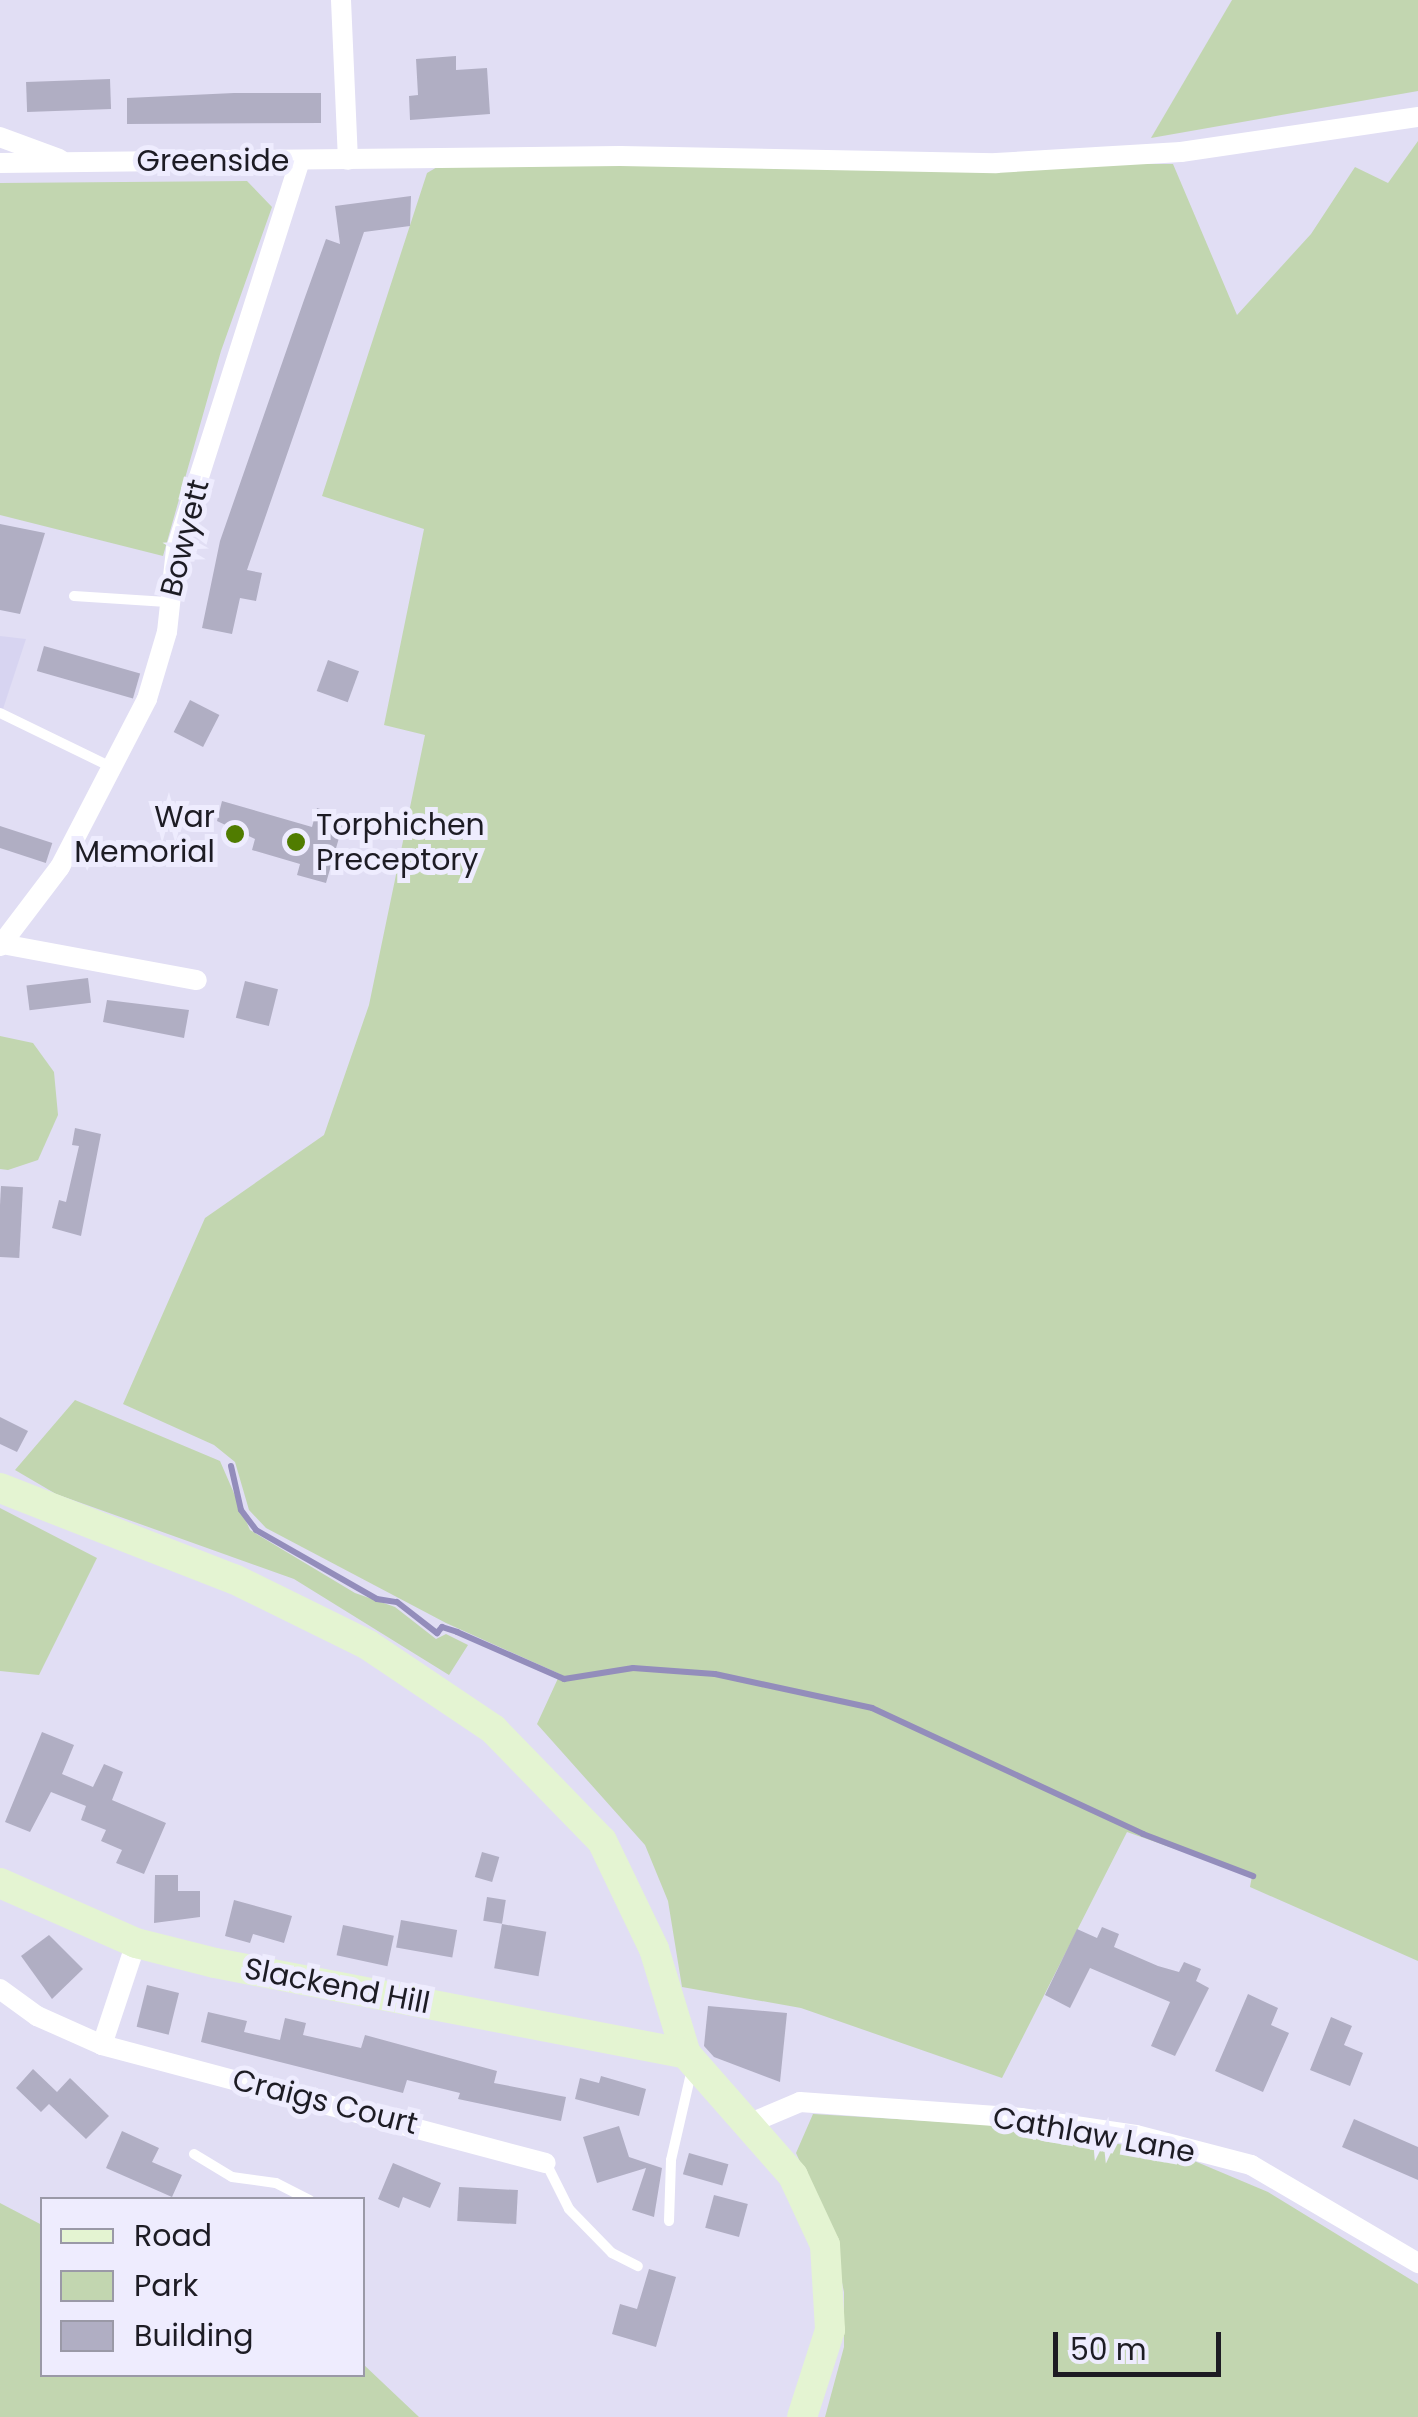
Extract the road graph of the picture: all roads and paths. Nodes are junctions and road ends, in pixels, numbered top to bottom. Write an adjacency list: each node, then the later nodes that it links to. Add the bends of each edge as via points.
1 (341, 0): 5 (street)
2 (1418, 117): 5 (street, Greenside, via 1181,152 996,162)
3 (0, 137): 6 (street)
4 (300, 160): 5 (street, Greenside); 6 (street, Greenside); 9 (street, Bowyett, via 176,549)
5 (348, 160)
6 (67, 162): 7 (street, Greenside)
7 (0, 163)
8 (74, 596): 9 (lane)
9 (167, 602): 11 (street, Bowyett, via 167,632 148,698)
10 (0, 713): 11 (lane)
11 (112, 767): 12 (street, Bowyett, via 60,867)
12 (1, 945): 13 (street)
13 (197, 980)
14 (0, 1488): 19 (main road, via 234,1579 368,1645 493,1728 602,1842 654,1949)
15 (0, 1883): 16 (main road, Slackend Hill)
16 (136, 1942): 18 (street); 19 (main road, Slackend Hill)
17 (0, 1989): 18 (street, Craigs Court, via 38,2016)
18 (102, 2044): 22 (street, Craigs Court)
19 (690, 2058): 20 (main road); 24 (lane, via 671,2160)
20 (748, 2124): 25 (street, Cathlaw Lane, via 800,2102 1021,2118 1136,2136 1251,2166); 27 (main road, via 793,2176 825,2244 830,2330)
21 (194, 2154): 23 (lane, via 232,2177 276,2183)
22 (546, 2163): 26 (lane, via 569,2209 612,2252)
23 (304, 2197)
24 (669, 2221)
25 (1418, 2262)
26 (638, 2266)
27 (802, 2417)

